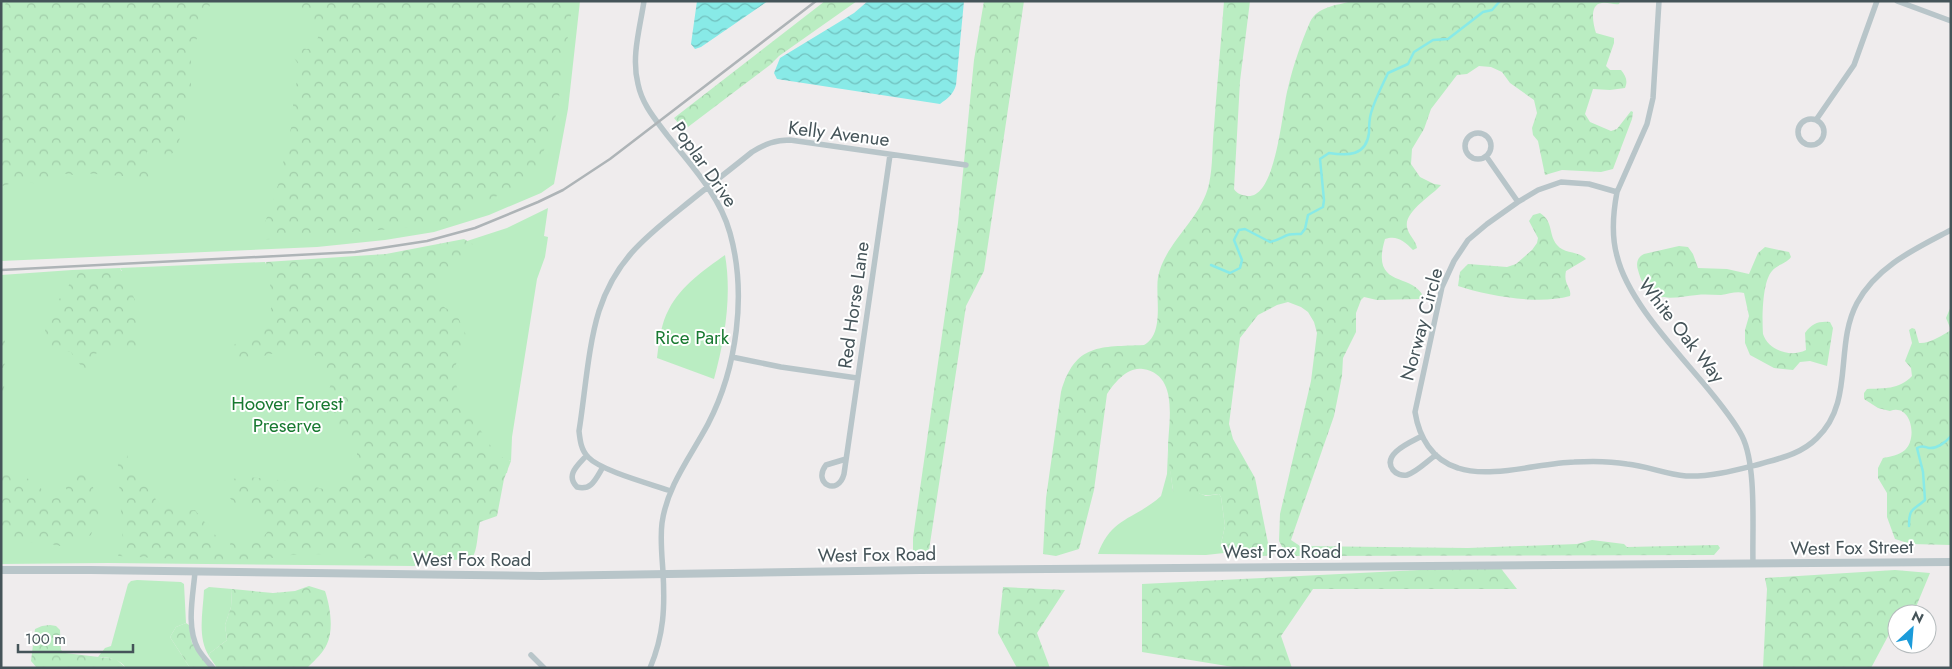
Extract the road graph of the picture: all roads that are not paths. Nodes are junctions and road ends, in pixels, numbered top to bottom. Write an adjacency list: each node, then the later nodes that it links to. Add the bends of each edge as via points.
1 (644, 1): 10 (street, Poplar Drive, via 635,58 640,90 648,109)
2 (1659, 1): 11 (street, White Oak Way, via 1653,98 1648,124)
3 (1878, 1): 6 (street, via 1854,65)
4 (1897, 1): 5 (street)
5 (1951, 21)
6 (1816, 120): 6 (street, via 1805,120 1798,129 1798,136 1806,145 1814,145 1822,138 1823,128)
7 (890, 154): 9 (street, Kelly Avenue); 10 (street, Kelly Avenue, via 778,140 752,152); 15 (street, Red Horse Lane)
8 (1486, 156): 8 (street, via 1491,147 1487,136 1470,135 1464,145 1466,152 1475,159); 12 (street)
9 (966, 164)
10 (707, 188): 14 (street, Poplar Drive, via 727,224 737,260 738,301); 18 (street, Kelly Avenue, via 650,233 626,259 610,285 599,312 579,431)
11 (1617, 192): 12 (street, Norway Circle, via 1589,184 1561,182); 20 (street, White Oak Way, via 1613,234 1625,281 1730,416 1743,438)
12 (1518, 202): 16 (street, Norway Circle, via 1468,240 1454,260 1442,287 1415,412)
13 (1951, 230): 20 (street, via 1887,267 1857,303 1850,318 1845,345 1839,401 1830,423 1818,437 1790,456)
14 (732, 357): 15 (street); 22 (street, Poplar Drive, via 718,404)
15 (857, 378): 19 (street, Red Horse Lane)
16 (1422, 436): 17 (street, Norway Circle); 17 (street, via 1393,455 1390,462 1393,470 1407,475)
17 (1436, 455): 20 (street, Norway Circle, via 1457,468 1477,472 1573,462 1628,464 1686,476)
18 (586, 456): 21 (street); 21 (street, via 572,476 577,487 591,486)
19 (846, 459): 19 (street, Red Horse Lane, via 826,466 822,474 824,482 838,485)
20 (1751, 466): 24 (street, White Oak Way)
21 (603, 467): 22 (street)
22 (670, 491): 27 (street, Poplar Drive, via 662,522)
23 (1951, 562): 24 (street, West Fox Street)
24 (1753, 564): 27 (street, West Fox Road)
25 (1, 570): 26 (street, West Fox Road)
26 (195, 572): 27 (street, West Fox Road, via 454,576); 29 (street, via 192,633 199,650)
27 (663, 573): 31 (street, Poplar Drive, via 664,611 659,645)
28 (531, 655): 30 (street)
29 (213, 668)
30 (544, 668)
31 (650, 668)

